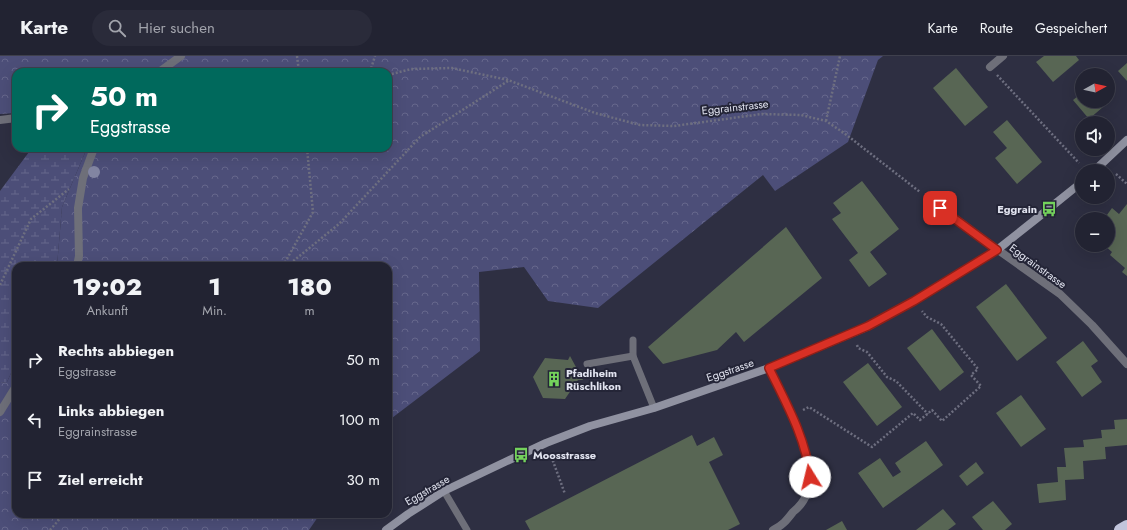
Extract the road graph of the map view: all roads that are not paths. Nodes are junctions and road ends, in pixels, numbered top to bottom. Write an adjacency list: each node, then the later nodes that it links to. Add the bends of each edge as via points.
1 (181, 56): 4 (street)
2 (1003, 56): 3 (street)
3 (990, 67)
4 (164, 68)
5 (12, 118): 6 (street)
6 (0, 120)
7 (1127, 140): 9 (main road)
8 (93, 152): 13 (street, via 83,178 78,208)
9 (1101, 164)
10 (1075, 188): 12 (main road, Eggstrasse)
11 (929, 199): 12 (street, Eggrainstrasse)
12 (997, 250): 17 (street, Eggrainstrasse, via 1060,294); 18 (main road, Eggstrasse, via 868,326)
13 (78, 262)
14 (634, 340): 15 (lane)
15 (633, 356): 16 (lane); 20 (lane)
16 (587, 364)
17 (1127, 364)
18 (769, 368): 20 (main road, Eggstrasse); 26 (street, via 802,440 810,477 806,496 782,526)
19 (12, 392): 21 (street)
20 (654, 408): 22 (main road, Eggstrasse, via 590,426 546,443)
21 (0, 412)
22 (444, 491): 24 (main road, Eggstrasse); 25 (lane)
23 (1127, 526): 27 (highway)
24 (386, 530)
25 (466, 530)
26 (773, 530)
27 (1120, 530)

